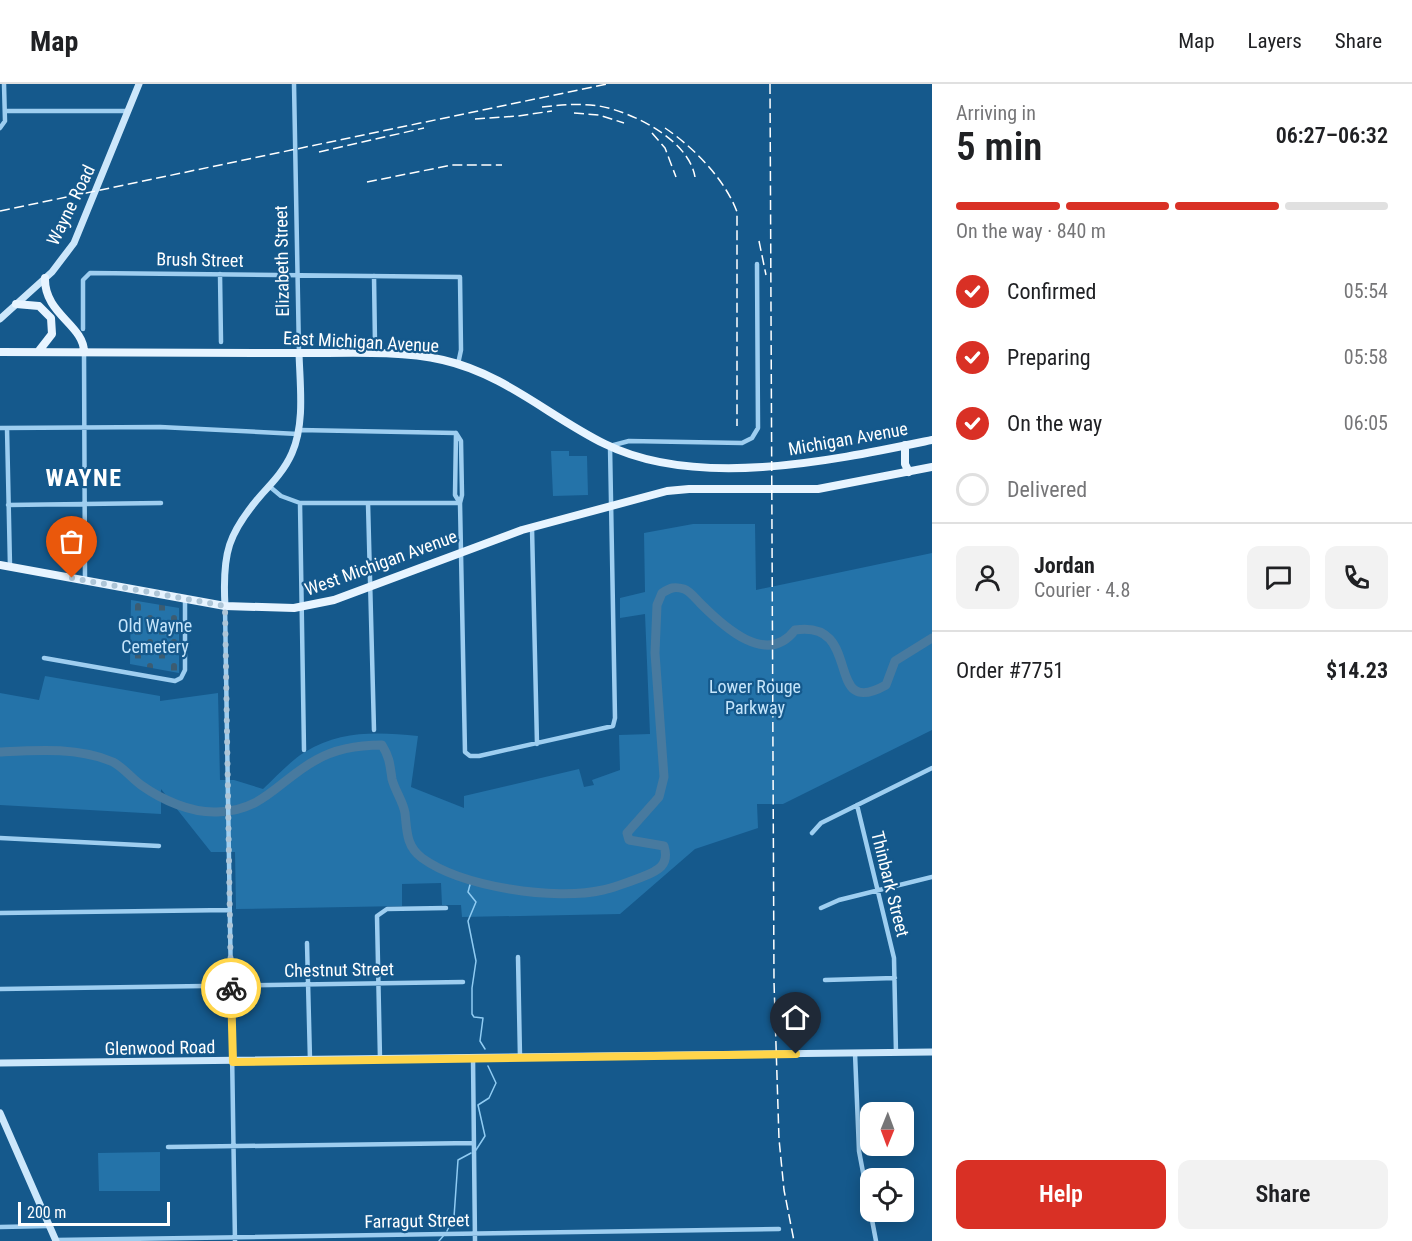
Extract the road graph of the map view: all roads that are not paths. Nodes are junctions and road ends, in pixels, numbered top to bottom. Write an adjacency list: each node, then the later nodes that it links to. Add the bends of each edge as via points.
1 (4, 84): 4 (street)
2 (139, 84): 5 (street, Wayne Road)
3 (294, 84): 9 (street, Elizabeth Street)
4 (5, 111): 5 (street); 6 (street)
5 (128, 111): 11 (street, Wayne Road, via 80,232)
6 (0, 128)
7 (757, 264): 28 (street, via 755,435 742,443 629,441)
8 (220, 274): 9 (street, Brush Street); 14 (street, Brush Street, via 85,275); 15 (street)
9 (297, 275): 10 (street, Brush Street); 20 (street, Elizabeth Street)
10 (374, 276): 16 (street); 21 (street, Brush Street, via 460,277)
11 (45, 278): 12 (street, Wayne Road); 19 (main road, via 47,298 83,341)
12 (16, 304): 13 (street, Wayne Road); 18 (main road, via 39,306 51,318 52,334)
13 (0, 319)
14 (83, 329)
15 (221, 342)
16 (375, 344)
17 (0, 352): 18 (main road, East Michigan Avenue)
18 (38, 352): 19 (main road, East Michigan Avenue)
19 (84, 352): 20 (main road, East Michigan Avenue); 22 (street)
20 (299, 353): 21 (main road, East Michigan Avenue, via 417,356); 25 (street, Elizabeth Street)
21 (458, 364): 28 (main road, East Michigan Avenue, via 500,381)
22 (84, 427): 24 (street); 25 (street); 36 (street)
23 (0, 428): 24 (street)
24 (7, 428): 38 (street)
25 (299, 432): 32 (street, Elizabeth Street, via 289,460); 35 (street, via 456,433 455,495)
26 (932, 440): 27 (main road, Michigan Avenue)
27 (905, 445): 29 (main road, Michigan Avenue, via 802,465); 31 (main road)
28 (610, 446): 29 (main road, East Michigan Avenue, via 676,465); 39 (street)
29 (769, 466)
30 (932, 467): 31 (main road)
31 (909, 472): 39 (main road, West Michigan Avenue, via 835,487 667,491)
32 (269, 486): 34 (street); 47 (street, Elizabeth Street, via 241,518 229,540 223,567)
33 (161, 503): 36 (street)
34 (300, 503): 37 (street); 48 (street)
35 (459, 503): 37 (street); 41 (street)
36 (86, 504): 38 (street); 44 (street)
37 (368, 504): 45 (street)
38 (8, 505): 43 (street)
39 (612, 506): 40 (main road, West Michigan Avenue); 51 (street, via 614,724)
40 (532, 527): 41 (main road, West Michigan Avenue); 51 (street)
41 (461, 551): 45 (main road, West Michigan Avenue); 51 (street, via 464,746 468,755 479,756)
42 (0, 565): 43 (main road, West Michigan Avenue)
43 (10, 567): 44 (main road, West Michigan Avenue)
44 (85, 581): 46 (main road, West Michigan Avenue)
45 (370, 586): 48 (main road, West Michigan Avenue); 50 (street)
46 (185, 599): 47 (main road, West Michigan Avenue); 49 (street, via 185,670 175,681)
47 (225, 606): 48 (main road, West Michigan Avenue); 62 (street, Elizabeth Street)
48 (301, 608): 52 (street)
49 (44, 658)
50 (374, 730)
51 (537, 744)
52 (304, 750)
53 (932, 768): 54 (street)
54 (857, 805): 55 (street, via 821,823); 59 (street, Thinbark Street)
55 (812, 833)
56 (0, 838): 57 (street)
57 (159, 846)
58 (932, 877): 59 (street)
59 (878, 890): 61 (street); 66 (street, Thinbark Street)
60 (446, 908): 69 (street, via 380,912)
61 (821, 908)
62 (230, 910): 63 (street); 71 (street, Elizabeth Street)
63 (0, 913)
64 (307, 943): 70 (street)
65 (518, 957): 76 (street)
66 (895, 978): 67 (street); 75 (street, Thinbark Street)
67 (825, 980)
68 (463, 982): 69 (street, Chestnut Street)
69 (378, 983): 70 (street, Chestnut Street); 78 (street)
70 (308, 984): 71 (street, Chestnut Street); 79 (street)
71 (231, 986): 72 (street, Chestnut Street); 80 (street, Elizabeth Street)
72 (0, 989)
73 (932, 1052): 75 (street, Glenwood Road)
74 (855, 1053): 75 (street, Glenwood Road); 76 (street, Glenwood Road); 93 (street, via 860,1158)
75 (896, 1053)
76 (520, 1057): 77 (street, Glenwood Road)
77 (473, 1058): 78 (street, Glenwood Road); 83 (street)
78 (380, 1059): 79 (street, Glenwood Road)
79 (310, 1060): 80 (street, Glenwood Road)
80 (233, 1062): 81 (street, Glenwood Road); 85 (street, Elizabeth Street)
81 (0, 1063)
82 (0, 1113): 86 (street)
83 (474, 1143): 85 (street); 89 (street)
84 (168, 1147): 85 (street)
85 (234, 1147): 90 (street, Elizabeth Street)
86 (50, 1226): 87 (street); 91 (street)
87 (0, 1227)
88 (779, 1229): 89 (street, Farragut Street)
89 (475, 1234): 90 (street, Farragut Street); 92 (street)
90 (235, 1239): 91 (street, Farragut Street)
91 (56, 1240)
92 (475, 1241)
93 (876, 1241)

